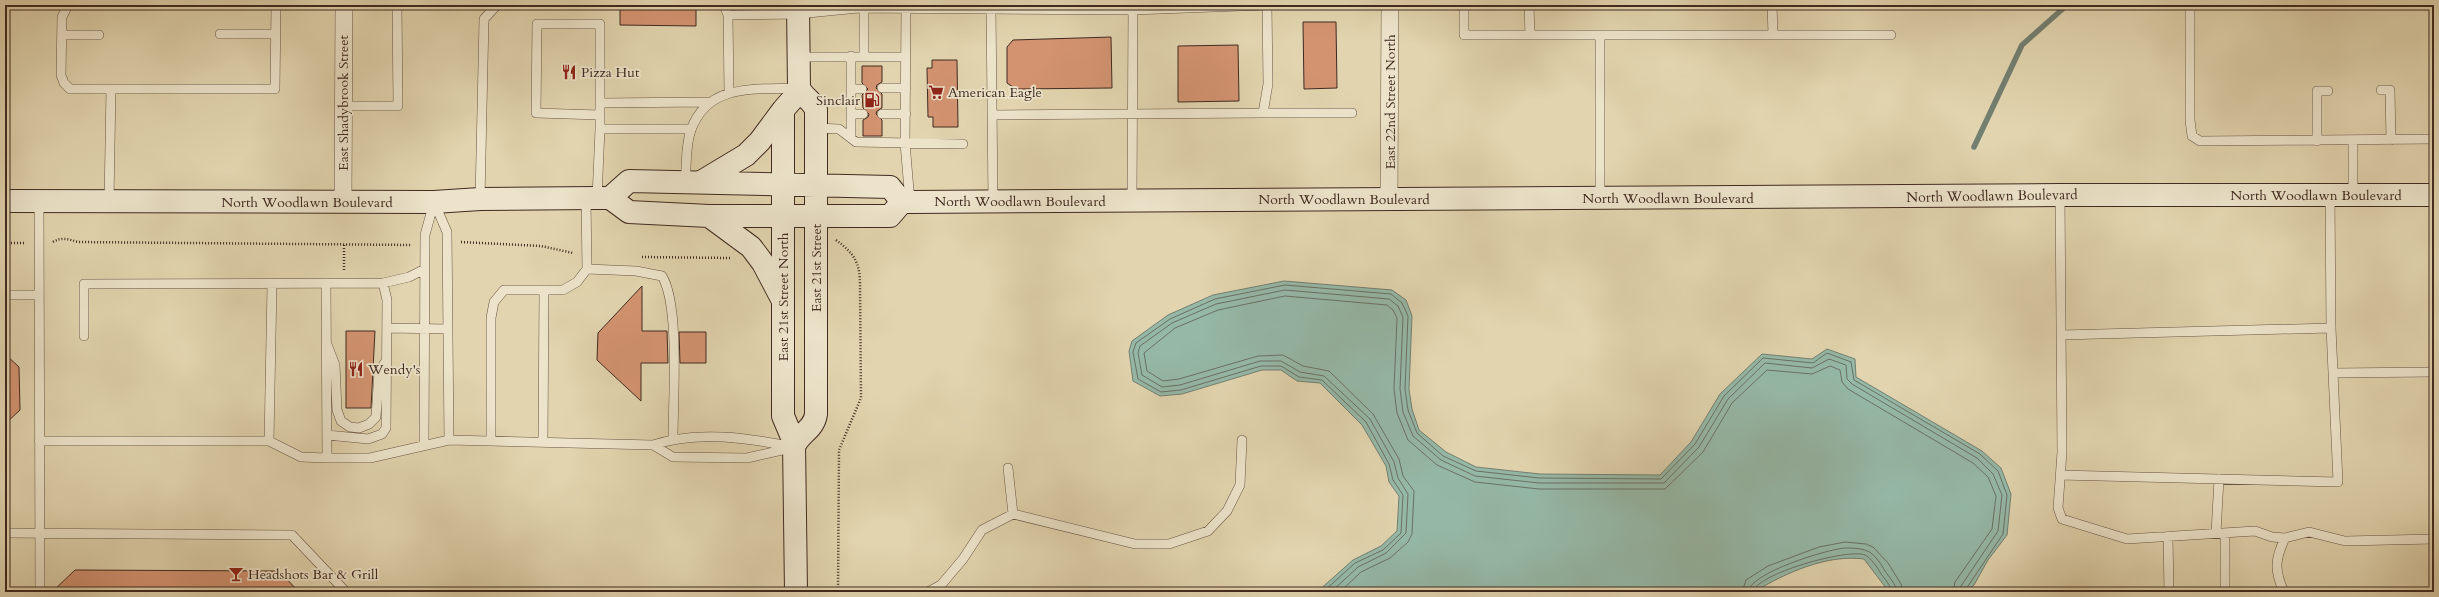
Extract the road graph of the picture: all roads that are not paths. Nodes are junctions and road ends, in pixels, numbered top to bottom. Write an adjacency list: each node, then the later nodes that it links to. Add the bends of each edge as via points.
1 (68, 5): 21 (lane, via 62,17)
2 (276, 5): 23 (lane)
3 (344, 5): 44 (street, East Shadybrook Street)
4 (397, 5): 44 (lane, via 398,106)
5 (497, 5): 75 (lane, via 484,19)
6 (724, 5): 20 (lane)
7 (1267, 5): 8 (lane); 15 (lane); 46 (lane, via 1268,84)
8 (1296, 5)
9 (1390, 5): 73 (street, East 22nd Street North)
10 (1464, 5): 28 (lane, via 1464,36)
11 (1530, 5): 28 (lane)
12 (1772, 5): 27 (lane)
13 (2190, 5): 62 (lane, via 2192,136 2200,141)
14 (881, 7): 16 (lane); 18 (lane)
15 (1133, 7): 19 (lane); 52 (lane)
16 (864, 8): 17 (lane); 30 (lane)
17 (798, 9): 20 (lane); 31 (main road)
18 (906, 9): 19 (lane); 32 (lane)
19 (991, 9): 54 (lane)
20 (728, 15): 40 (lane)
21 (62, 34): 25 (lane); 37 (lane, via 61,75 64,83 70,89)
22 (220, 34): 23 (lane)
23 (276, 34): 37 (lane, via 275,89)
24 (1891, 34): 27 (lane)
25 (99, 35)
26 (1600, 35): 27 (lane); 28 (lane); 74 (lane)
27 (1772, 35)
28 (1530, 36)
29 (852, 56): 30 (lane); 31 (lane); 38 (lane)
30 (864, 56): 32 (lane)
31 (798, 57): 33 (main road)
32 (905, 57): 36 (lane)
33 (799, 88): 40 (lane); 45 (main road); 55 (main road, East 21st Street, via 806,99 814,105)
34 (862, 88): 38 (lane)
35 (882, 88): 36 (lane)
36 (906, 88): 51 (lane)
37 (111, 89): 78 (lane)
38 (851, 89): 48 (lane)
39 (2381, 90): 60 (lane, via 2390,90)
40 (729, 91): 42 (lane)
41 (2328, 91): 62 (lane, via 2317,91)
42 (708, 102): 43 (lane); 57 (lane)
43 (600, 103): 53 (lane); 53 (lane, via 600,24 537,24 536,113)
44 (343, 106): 81 (street, East Shadybrook Street)
45 (784, 110): 65 (main road, via 746,155); 66 (main road, East 21st Street North)
46 (1263, 113): 47 (lane); 52 (lane)
47 (1352, 113)
48 (851, 114): 49 (lane); 58 (lane)
49 (863, 114)
50 (882, 114): 51 (lane)
51 (906, 114): 63 (lane)
52 (1133, 114): 54 (lane); 76 (lane)
53 (600, 115): 56 (lane)
54 (992, 115): 79 (lane)
55 (817, 128): 58 (lane, via 839,129); 67 (main road, East 21st Street)
56 (600, 129): 57 (lane); 72 (lane)
57 (691, 129): 65 (lane)
58 (851, 138): 63 (lane, via 856,142)
59 (2353, 140): 60 (lane); 62 (lane); 70 (lane)
60 (2391, 140): 61 (lane)
61 (2434, 140)
62 (2316, 141)
63 (905, 143): 64 (lane); 83 (lane)
64 (963, 144)
65 (693, 182): 66 (main road); 72 (main road, via 629,181)
66 (783, 184): 67 (main road); 84 (main road, East 21st Street North)
67 (817, 185): 83 (main road, via 890,187); 85 (main road, East 21st Street)
68 (2060, 195): 69 (main road, North Woodlawn Boulevard); 74 (main road, North Woodlawn Boulevard); 100 (lane)
69 (2330, 195): 70 (main road, North Woodlawn Boulevard); 97 (lane)
70 (2353, 195): 71 (main road, North Woodlawn Boulevard)
71 (2434, 195)
72 (598, 198): 75 (main road, North Woodlawn Boulevard); 86 (main road, via 629,212); 88 (lane)
73 (1389, 198): 74 (main road, North Woodlawn Boulevard); 76 (main road, North Woodlawn Boulevard)
74 (1600, 198)
75 (480, 199): 82 (main road, North Woodlawn Boulevard)
76 (1132, 200): 79 (main road, North Woodlawn Boulevard)
77 (39, 201): 78 (main road, North Woodlawn Boulevard); 80 (main road, North Woodlawn Boulevard); 94 (lane)
78 (109, 201): 81 (main road, North Woodlawn Boulevard)
79 (993, 201): 83 (main road, North Woodlawn Boulevard)
80 (5, 202)
81 (343, 202): 82 (main road, North Woodlawn Boulevard)
82 (434, 202): 87 (lane, via 425,235); 99 (lane, via 447,232)
83 (906, 202): 85 (main road, via 890,216)
84 (784, 215): 85 (main road); 86 (main road); 95 (main road, East 21st Street North)
85 (817, 215): 116 (main road, East 21st Street, via 816,414 813,426 802,435)
86 (709, 216): 95 (main road, via 751,247 763,263)
87 (425, 269): 90 (lane, via 409,277); 98 (lane)
88 (587, 269): 92 (lane, via 577,282 563,290); 107 (lane, via 636,271 662,276 668,286 673,309)
89 (326, 283): 90 (lane); 91 (lane); 102 (lane)
90 (383, 283): 96 (lane, via 387,300)
91 (272, 284): 101 (lane, via 84,284); 111 (lane)
92 (544, 290): 112 (lane, via 504,290 494,302 491,318); 113 (lane)
93 (5, 295): 94 (lane)
94 (39, 295): 110 (lane)
95 (783, 301): 116 (main road, East 21st Street North, via 783,416)
96 (387, 328): 98 (lane); 103 (lane)
97 (2331, 328): 100 (lane); 105 (lane)
98 (425, 329): 99 (lane); 114 (lane)
99 (448, 329): 108 (lane)
100 (2061, 335): 119 (lane)
101 (84, 336)
102 (326, 342): 103 (lane, via 335,365 337,410 340,421 350,427 359,428 369,424 376,417 379,371); 106 (lane)
103 (386, 360): 106 (lane, via 386,428 382,434 368,439)
104 (2434, 372): 105 (lane)
105 (2333, 373): 120 (lane, via 2338,482)
106 (327, 435): 117 (lane)
107 (673, 438): 115 (lane); 116 (lane, via 743,437)
108 (449, 440): 112 (lane); 114 (lane)
109 (1242, 440): 121 (lane, via 1240,485 1227,511 1208,531 1169,544 1135,544)
110 (39, 441): 111 (lane); 123 (lane)
111 (269, 441): 117 (lane, via 301,456)
112 (490, 441): 113 (lane)
113 (543, 441): 115 (lane)
114 (424, 445): 117 (lane, via 370,458)
115 (653, 445): 116 (lane, via 673,457 739,458)
116 (794, 447): 131 (main road, East 21st Street North)
117 (327, 458)
118 (1008, 468): 121 (lane)
119 (2060, 475): 120 (lane); 126 (lane, via 2058,508 2062,519 2127,540)
120 (2219, 479): 124 (lane)
121 (1013, 514): 132 (lane, via 982,530 964,560 941,585)
122 (5, 533): 123 (lane)
123 (40, 533): 129 (lane); 130 (lane, via 292,535)
124 (2216, 533): 125 (lane); 126 (lane)
125 (2226, 533): 127 (lane, via 2255,530 2272,537); 134 (lane)
126 (2168, 536): 133 (lane)
127 (2285, 538): 128 (lane, via 2309,532 2345,541); 135 (lane, via 2276,557)
128 (2434, 539)
129 (40, 592)
130 (346, 592)
131 (796, 592)
132 (928, 592)
133 (2169, 592)
134 (2225, 592)
135 (2284, 592)

